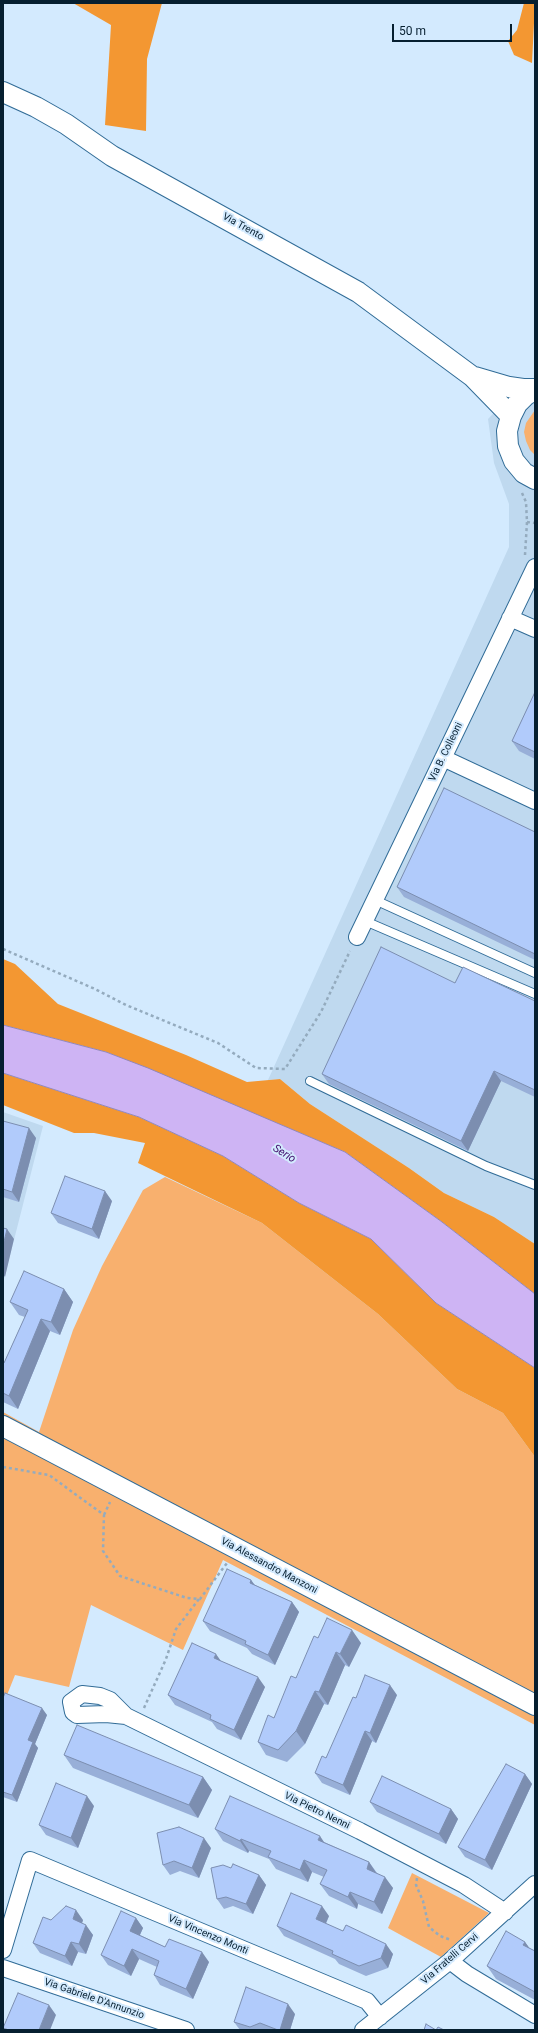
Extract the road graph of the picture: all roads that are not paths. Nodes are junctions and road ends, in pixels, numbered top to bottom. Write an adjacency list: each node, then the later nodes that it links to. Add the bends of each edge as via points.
1 (3, 92): 2 (street, Via Trento, via 36,107 112,156 358,292)
2 (473, 377): 3 (street, Via Trento, via 523,390); 4 (street, Via Trento)
3 (535, 389): 4 (street, via 517,404)
4 (511, 416): 5 (street, via 507,431 508,446 514,461 524,472)
5 (528, 485)
6 (529, 564): 7 (street, Via B. Colleoni)
7 (510, 618): 8 (street); 9 (street, Via B. Colleoni)
8 (535, 629)
9 (443, 758): 10 (street); 11 (street, Via B. Colleoni)
10 (535, 801)
11 (375, 900): 12 (street, Via B. Colleoni); 14 (lane)
12 (365, 921): 13 (street, Via B. Colleoni); 15 (lane)
13 (357, 937)
14 (535, 972)
15 (535, 994)
16 (310, 1081): 17 (lane, via 486,1166)
17 (535, 1185)
18 (3, 1426): 19 (street, Via Alessandro Manzoni)
19 (535, 1706)
20 (132, 1719): 22 (street, Via Pietro Nenni, via 422,1863 464,1885)
21 (535, 1884): 22 (street, Via Fratelli Cervi)
22 (505, 1912): 24 (street, Via Fratelli Cervi)
23 (3, 1950): 27 (street, Via Vincenzo Monti, via 30,1860 367,2001)
24 (450, 1961): 26 (street); 27 (street, Via Fratelli Cervi)
25 (3, 1968): 28 (street, Via Gabriele D'Annunzio)
26 (535, 2015)
27 (380, 2017): 29 (street, Via Fratelli Cervi)
28 (186, 2030)
29 (363, 2030)

